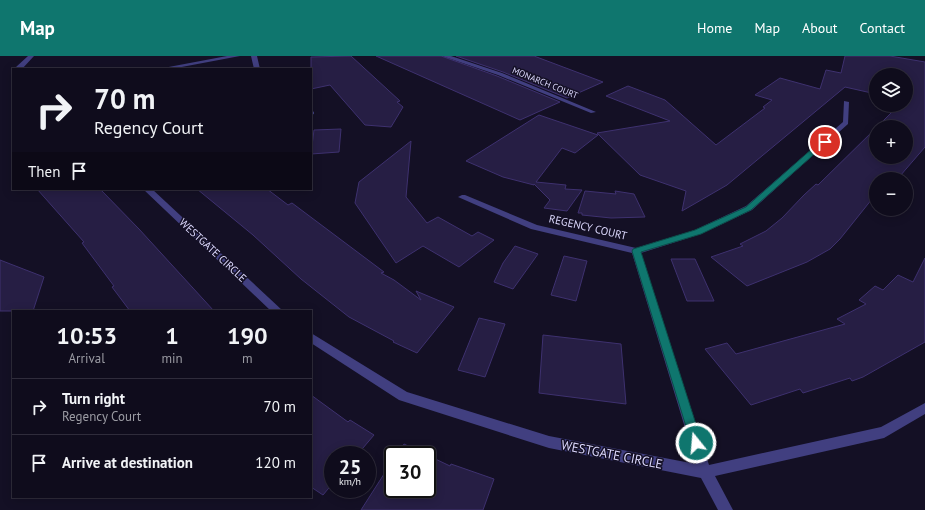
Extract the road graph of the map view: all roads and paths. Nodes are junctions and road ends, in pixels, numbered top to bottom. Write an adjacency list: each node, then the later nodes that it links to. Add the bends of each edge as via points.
1 (31, 56): 5 (street)
2 (237, 56): 6 (street)
3 (254, 56): 7 (street)
4 (445, 56): 9 (street, MONARCH COURT, via 500,74)
5 (18, 68)
6 (167, 68)
7 (257, 68)
8 (846, 102): 12 (street, REGENCY COURT, via 846,123 749,208 698,232)
9 (593, 112)
10 (148, 190): 13 (street, WESTGATE CIRCLE)
11 (462, 197): 12 (street, REGENCY COURT, via 534,227)
12 (636, 251): 16 (street)
13 (277, 310)
14 (312, 338): 16 (street, WESTGATE CIRCLE, via 403,396 549,442)
15 (925, 408): 16 (street, WESTGATE CIRCLE, via 884,432)
16 (705, 472): 17 (street)
17 (726, 510)

